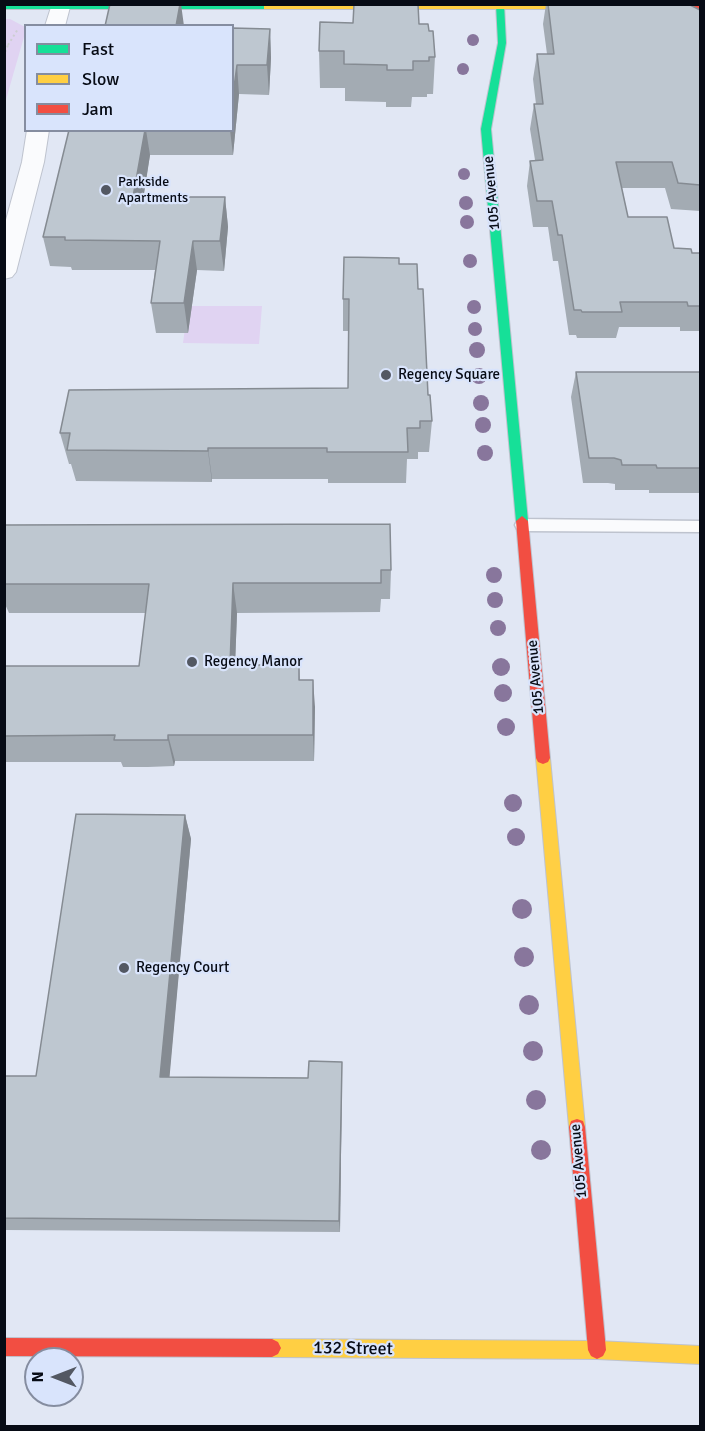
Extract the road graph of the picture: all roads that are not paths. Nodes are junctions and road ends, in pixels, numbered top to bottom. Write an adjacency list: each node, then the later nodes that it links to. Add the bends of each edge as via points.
1 (500, 6): 3 (street); 6 (street); 9 (street, 105 Avenue, via 502,43 486,129)
2 (4, 7): 6 (street)
3 (603, 7)
4 (637, 7): 5 (street)
5 (700, 7)
6 (59, 12)
7 (38, 132): 8 (street)
8 (4, 272)
9 (522, 525): 10 (lane); 12 (street, 105 Avenue)
10 (700, 527)
11 (4, 1347): 12 (street, 132 Street)
12 (597, 1350): 13 (street, 132 Street)
13 (700, 1355)

